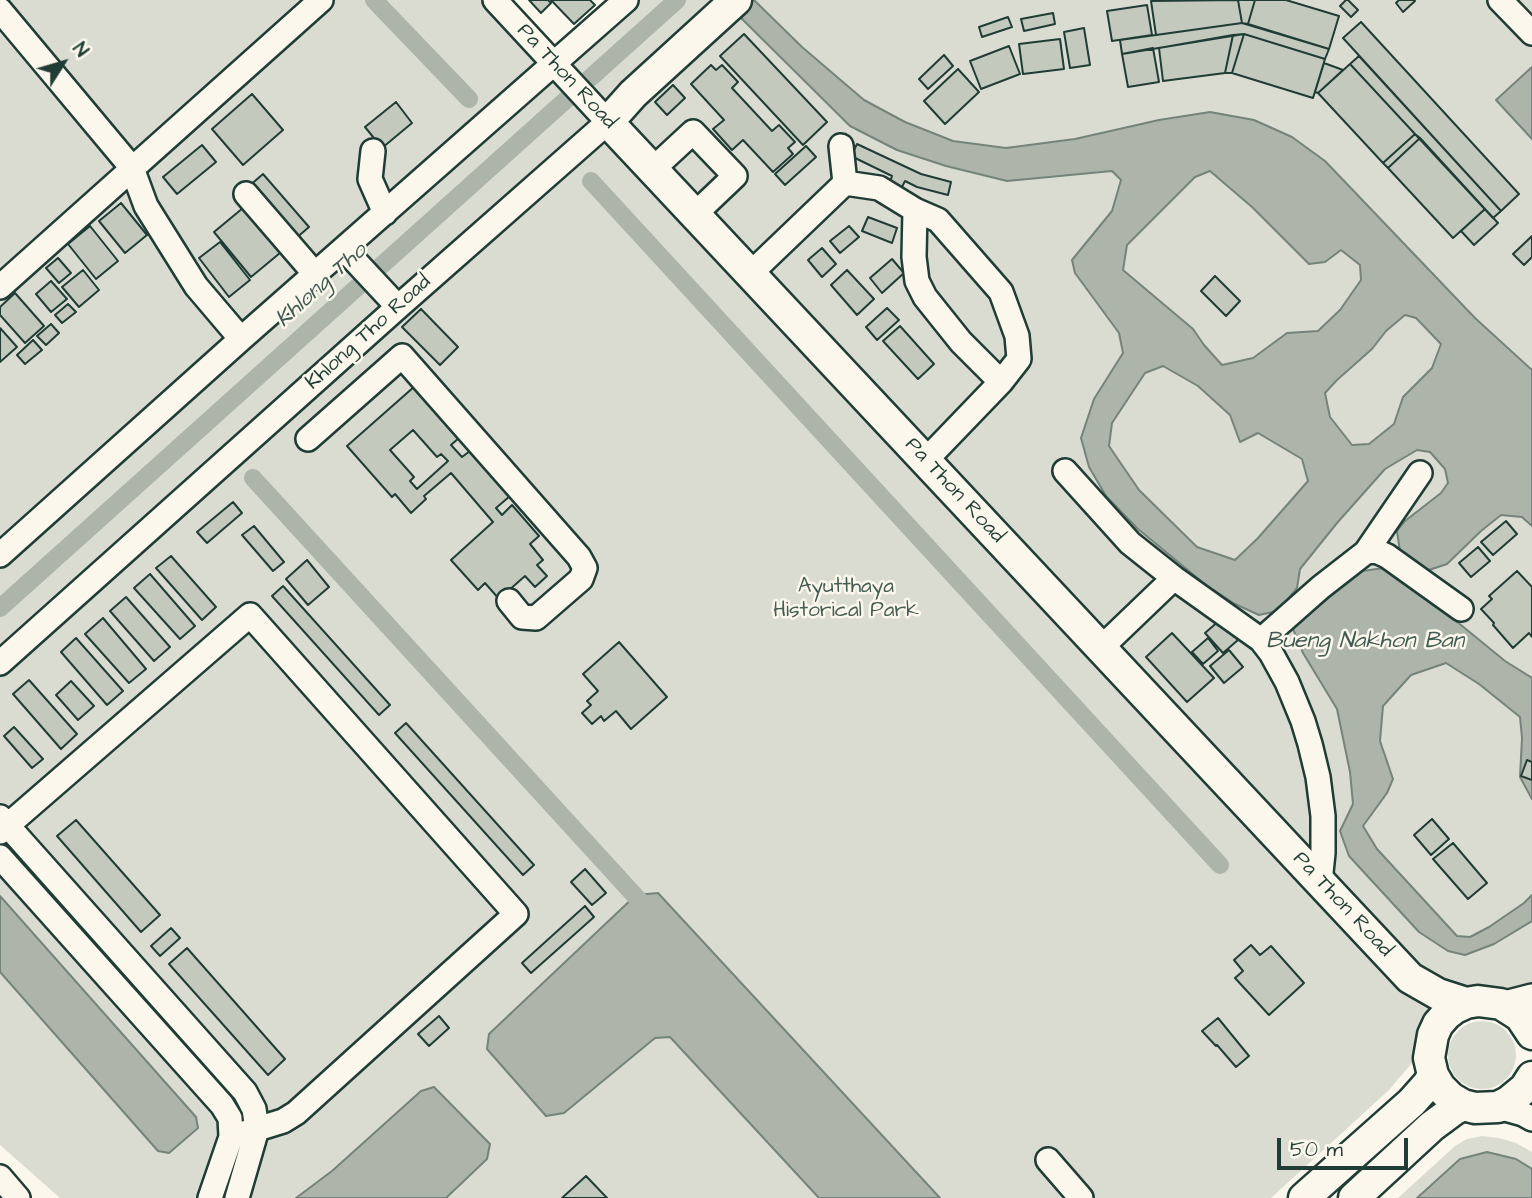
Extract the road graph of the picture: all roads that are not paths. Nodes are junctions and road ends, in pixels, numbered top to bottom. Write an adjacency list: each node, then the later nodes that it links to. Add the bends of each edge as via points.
1 (321, 0): 12 (street)
2 (495, 0): 8 (street, Pa Thon Road)
3 (626, 0): 8 (street)
4 (1500, 0): 7 (street)
5 (725, 9): 9 (main road, Khlong Tho Road, via 633,94)
6 (0, 10): 12 (street)
7 (1532, 33)
8 (558, 68): 9 (street, Pa Thon Road); 17 (street)
9 (602, 116): 13 (main road, Pa Thon Road); 23 (street, Khlong Tho Road)
10 (841, 146): 14 (street)
11 (373, 151): 17 (street, via 370,179)
12 (132, 168): 22 (street); 24 (street, via 146,206 197,286)
13 (652, 170): 18 (main road, Pa Thon Road); 18 (street, via 693,132 735,176)
14 (845, 183): 16 (street, via 879,188); 21 (street)
15 (246, 194): 20 (street)
16 (915, 210): 26 (street, via 914,257 925,297); 26 (street, via 937,220 1001,292 1017,336 1019,359)
17 (385, 213): 19 (street)
18 (694, 215): 21 (main road, Pa Thon Road)
19 (347, 252): 20 (street); 23 (street)
20 (315, 274): 24 (street)
21 (750, 274): 29 (main road, Pa Thon Road)
22 (0, 287)
23 (394, 303): 25 (street, Khlong Tho Road)
24 (241, 339): 33 (street)
25 (334, 364): 27 (street); 39 (street, Khlong Tho Road)
26 (1001, 382): 29 (street)
27 (360, 393): 28 (street); 35 (street, via 402,356 585,568 582,579 536,618 523,617)
28 (308, 439)
29 (926, 460): 38 (main road, Pa Thon Road)
30 (1065, 471): 34 (street, via 1130,543)
31 (1420, 473): 32 (street)
32 (1366, 552): 36 (street, via 1387,556); 37 (street)
33 (0, 555)
34 (1174, 578): 37 (street); 38 (street)
35 (509, 601)
36 (1461, 610)
37 (1261, 640): 42 (street, via 1287,682 1310,744 1323,816)
38 (1101, 648): 42 (main road, Pa Thon Road)
39 (0, 663)
40 (2, 825): 54 (street, via 245,1092); 54 (street, via 250,615 516,914 296,1113)
41 (0, 856): 55 (street, via 222,1105 230,1118)
42 (1320, 882): 43 (main road, Pa Thon Road)
43 (1413, 981): 45 (main road, Pa Thon Road); 48 (main road, Pa Thon Road)
44 (1532, 996): 46 (street)
45 (1466, 1003): 46 (main road, Pa Thon Road); 48 (main road, via 1446,1015)
46 (1501, 1004): 47 (main road, via 1520,1016)
47 (1532, 1034)
48 (1433, 1035): 49 (main road, via 1429,1058)
49 (1433, 1075): 51 (main road, via 1451,1098); 62 (main road, via 1412,1101)
50 (1532, 1079): 52 (main road, via 1518,1096)
51 (1463, 1105): 52 (main road); 63 (main road, via 1432,1126)
52 (1498, 1107): 53 (street)
53 (1532, 1119)
54 (257, 1129): 55 (street); 60 (street)
55 (231, 1137): 59 (street)
56 (1048, 1160): 61 (street)
57 (0, 1177): 58 (street)
58 (18, 1198)
59 (210, 1198)
60 (237, 1198)
61 (1081, 1198)
62 (1304, 1198)
63 (1354, 1198)

